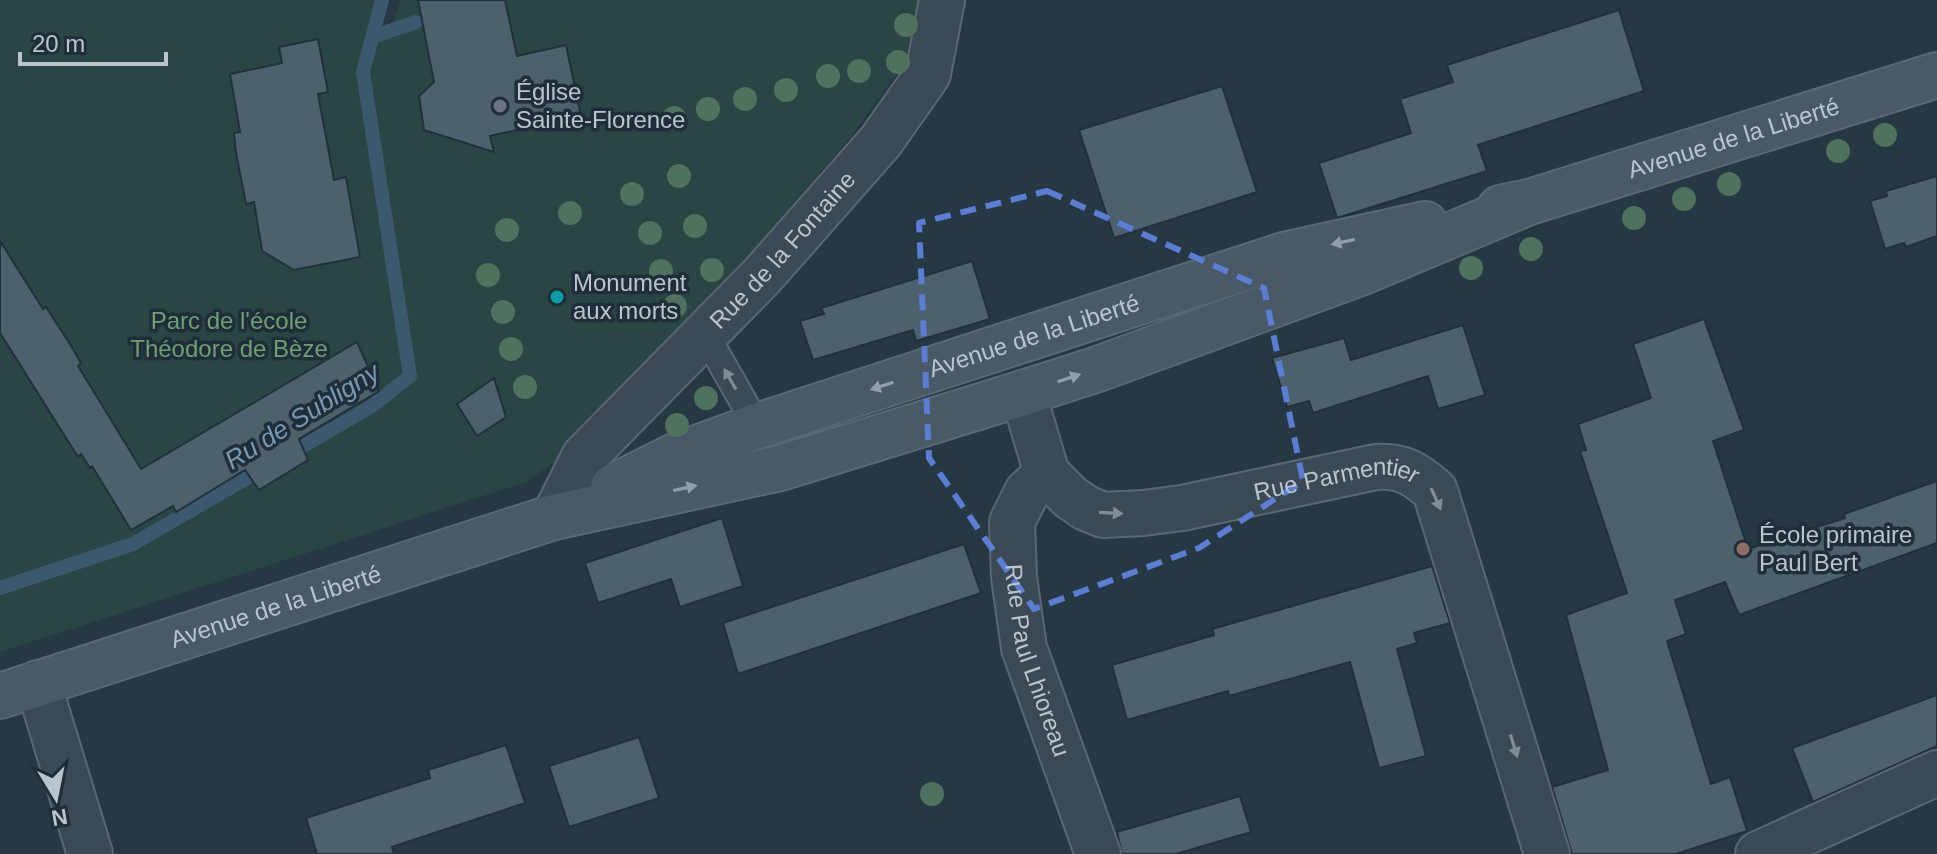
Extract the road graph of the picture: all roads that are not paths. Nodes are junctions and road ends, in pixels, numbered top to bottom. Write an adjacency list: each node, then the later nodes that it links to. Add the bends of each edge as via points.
1 (942, 0): 4 (street, Rue de la Fontaine, via 928,74 881,141 762,276)
2 (1937, 75): 3 (main road, Avenue de la Liberté)
3 (1529, 202): 5 (main road, Avenue de la Liberté, one-way to 3, via 1363,272); 6 (main road, Avenue de la Liberté, one-way to 6, via 1284,255)
4 (704, 332): 6 (lane, one-way to 4); 8 (street, Rue de la Fontaine, via 584,457)
5 (1023, 393): 7 (street); 8 (main road, Avenue de la Liberté, one-way to 5, via 780,468)
6 (757, 426): 8 (main road, Avenue de la Liberté, via 675,456)
7 (1047, 474): 12 (street, Rue Paul Lhioreau, via 1027,492 1012,522 1014,577 1024,648); 13 (street, Rue Parmentier, one-way to 13, via 1070,497 1103,515 1182,508 1391,465 1421,478 1435,491)
8 (554, 517): 9 (main road, Avenue de la Liberté)
9 (19, 690): 11 (street)
10 (1937, 773): 14 (street)
11 (90, 854)
12 (1098, 854)
13 (1547, 854)
14 (1758, 854)

